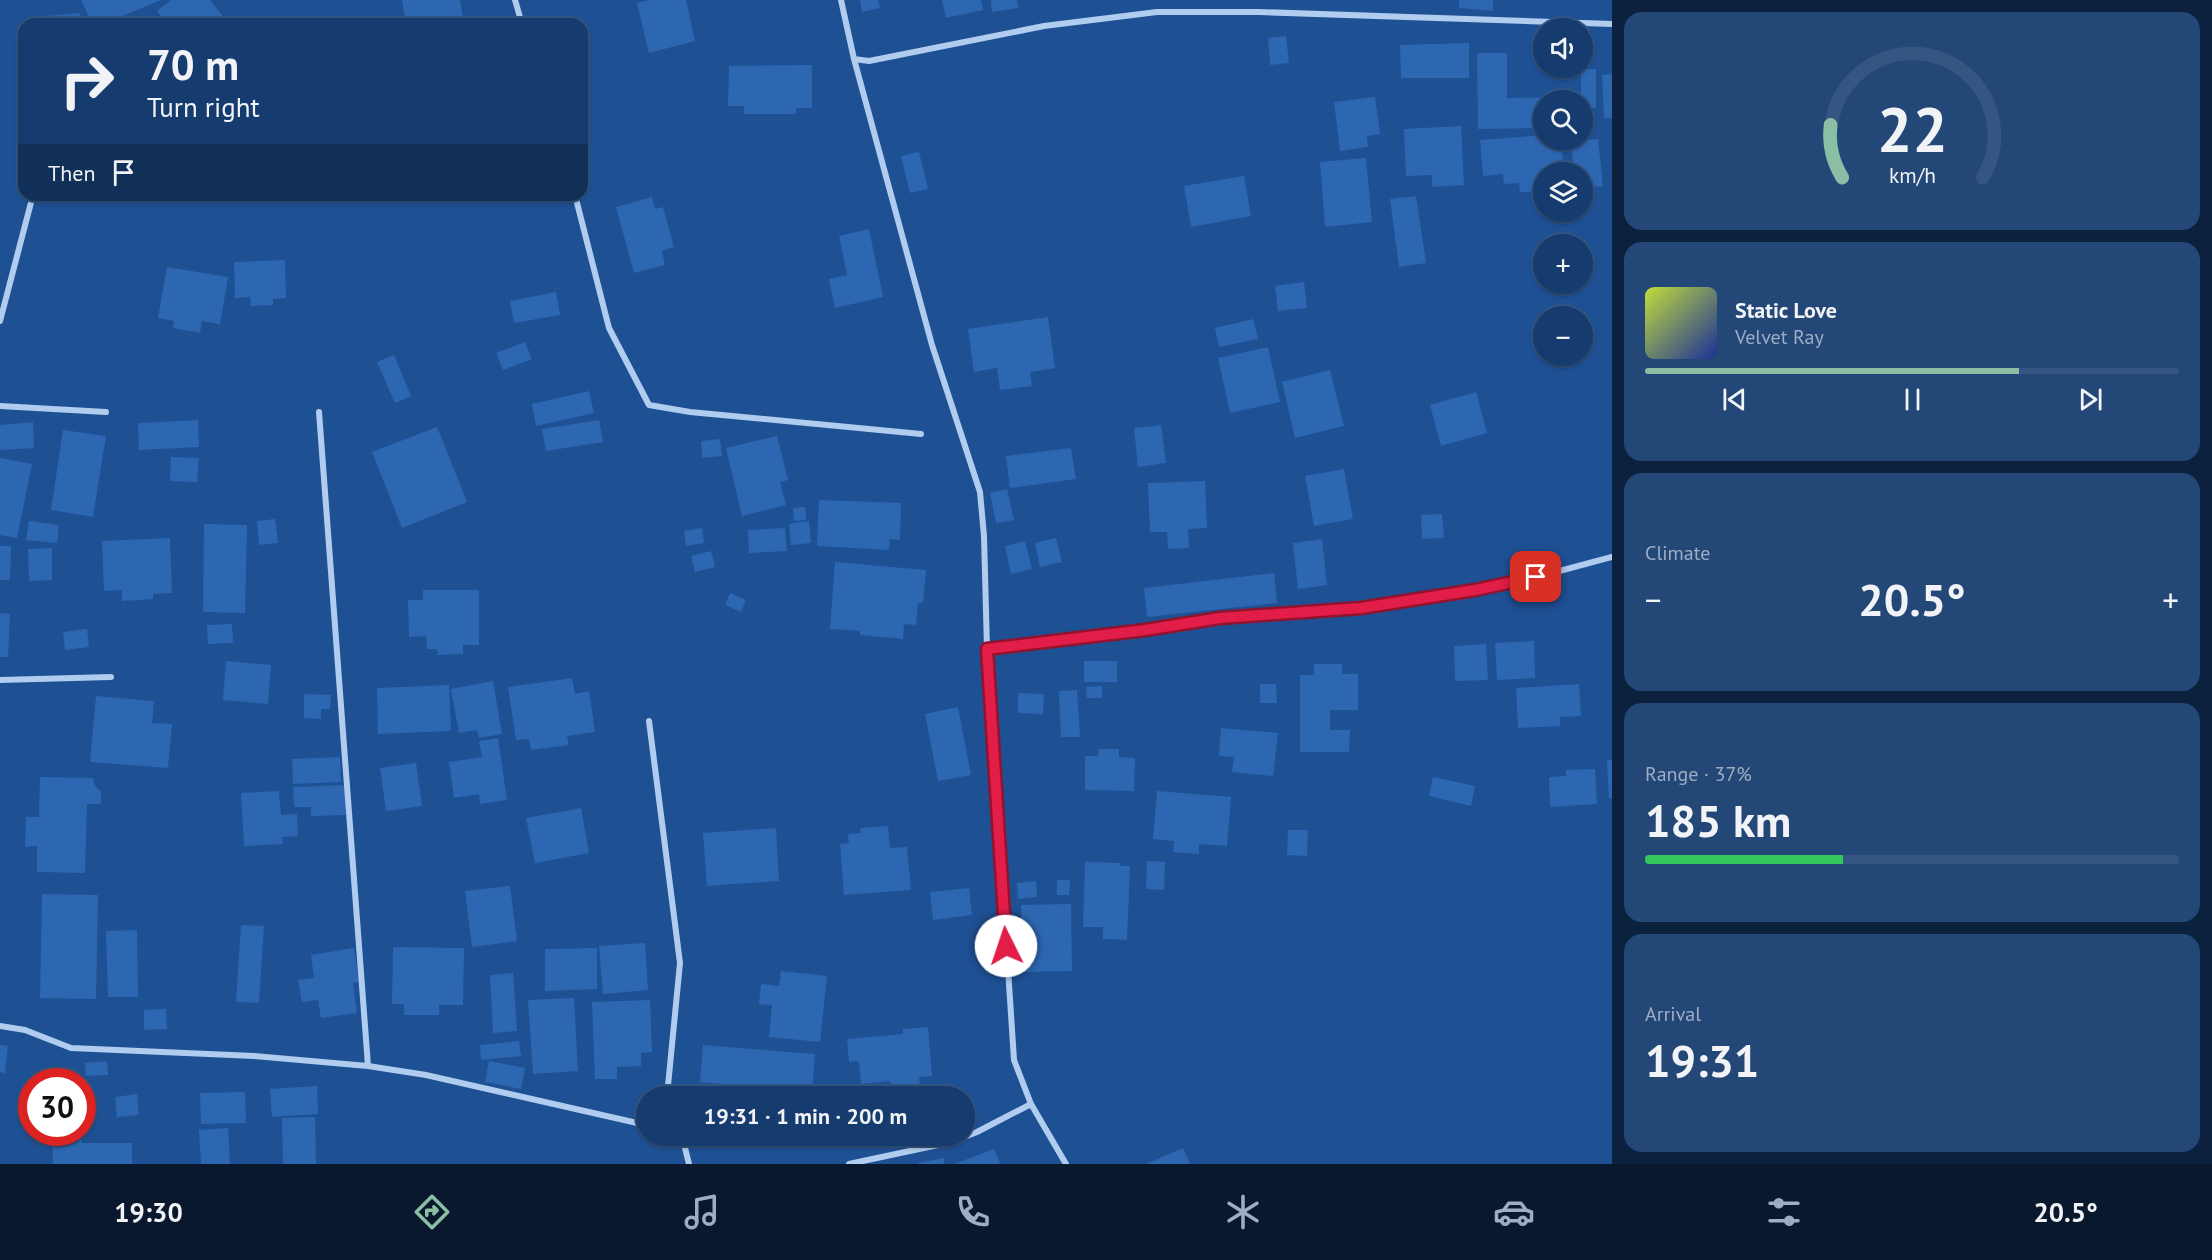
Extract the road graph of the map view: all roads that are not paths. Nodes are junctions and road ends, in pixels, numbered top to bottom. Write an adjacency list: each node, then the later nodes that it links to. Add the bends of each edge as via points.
1 (515, 0): 3 (street)
2 (840, 0): 5 (street)
3 (520, 18)
4 (1612, 24): 5 (street, via 1157,12 1044,27 869,61)
5 (854, 59): 14 (street, via 932,345 980,492)
6 (31, 201): 8 (street)
7 (577, 201): 12 (street, via 609,328 649,405)
8 (0, 321)
9 (0, 406): 10 (street)
10 (106, 412)
11 (319, 412): 19 (street)
12 (921, 434)
13 (1612, 557): 14 (street, via 1496,585 1361,608 1220,618)
14 (987, 649): 21 (street, via 1014,1060)
15 (111, 677): 16 (street)
16 (0, 680)
17 (649, 721): 20 (street, via 680,963)
18 (0, 1026): 19 (street, via 25,1030 71,1048 254,1056)
19 (368, 1066): 22 (street, via 426,1074)
20 (668, 1086)
21 (1031, 1104): 25 (street, via 952,1142); 26 (street)
22 (636, 1123)
23 (684, 1146): 24 (street)
24 (689, 1164)
25 (849, 1164)
26 (1066, 1164)

